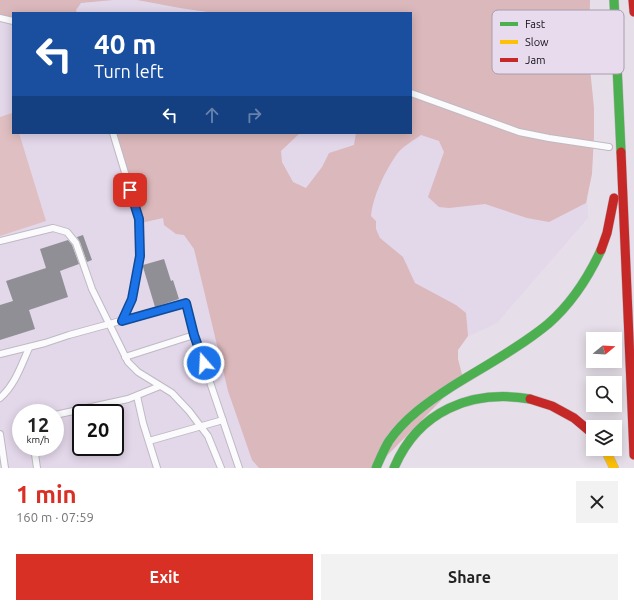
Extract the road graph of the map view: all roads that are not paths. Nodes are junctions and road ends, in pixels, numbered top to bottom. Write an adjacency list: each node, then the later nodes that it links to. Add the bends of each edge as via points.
1 (614, 0): 3 (highway)
2 (634, 0): 4 (highway)
3 (614, 10)
4 (634, 12)
5 (0, 18): 6 (lane)
6 (12, 21)
7 (617, 74): 10 (highway)
8 (412, 93): 11 (lane, via 519,132)
9 (112, 134): 13 (lane, via 139,219 140,256 132,299)
10 (620, 139): 28 (highway); 36 (highway, via 613,207 605,239 578,291 542,328 416,411 394,434)
11 (609, 146)
12 (0, 241): 14 (lane, via 53,228 67,232 76,243 92,289)
13 (122, 321): 14 (lane); 15 (lane, via 186,303)
14 (109, 325): 16 (lane); 18 (lane)
15 (194, 335): 18 (lane); 23 (lane)
16 (29, 348): 17 (lane); 21 (lane, via 17,376)
17 (0, 354)
18 (125, 357): 19 (lane, via 138,372)
19 (160, 386): 20 (lane); 24 (lane, via 172,393)
20 (137, 396): 22 (lane); 27 (lane)
21 (0, 398)
22 (64, 413)
23 (223, 420): 24 (lane); 35 (lane)
24 (200, 425): 27 (lane); 34 (lane, via 208,436)
25 (586, 428): 37 (highway, via 570,415 536,399 483,396 452,406 422,425 400,454)
26 (0, 434): 31 (lane)
27 (149, 441): 33 (lane)
28 (634, 455)
29 (35, 456): 32 (lane)
30 (608, 456): 38 (highway)
31 (5, 468)
32 (37, 468)
33 (157, 468)
34 (221, 468)
35 (239, 468)
36 (376, 468)
37 (394, 468)
38 (614, 468)

